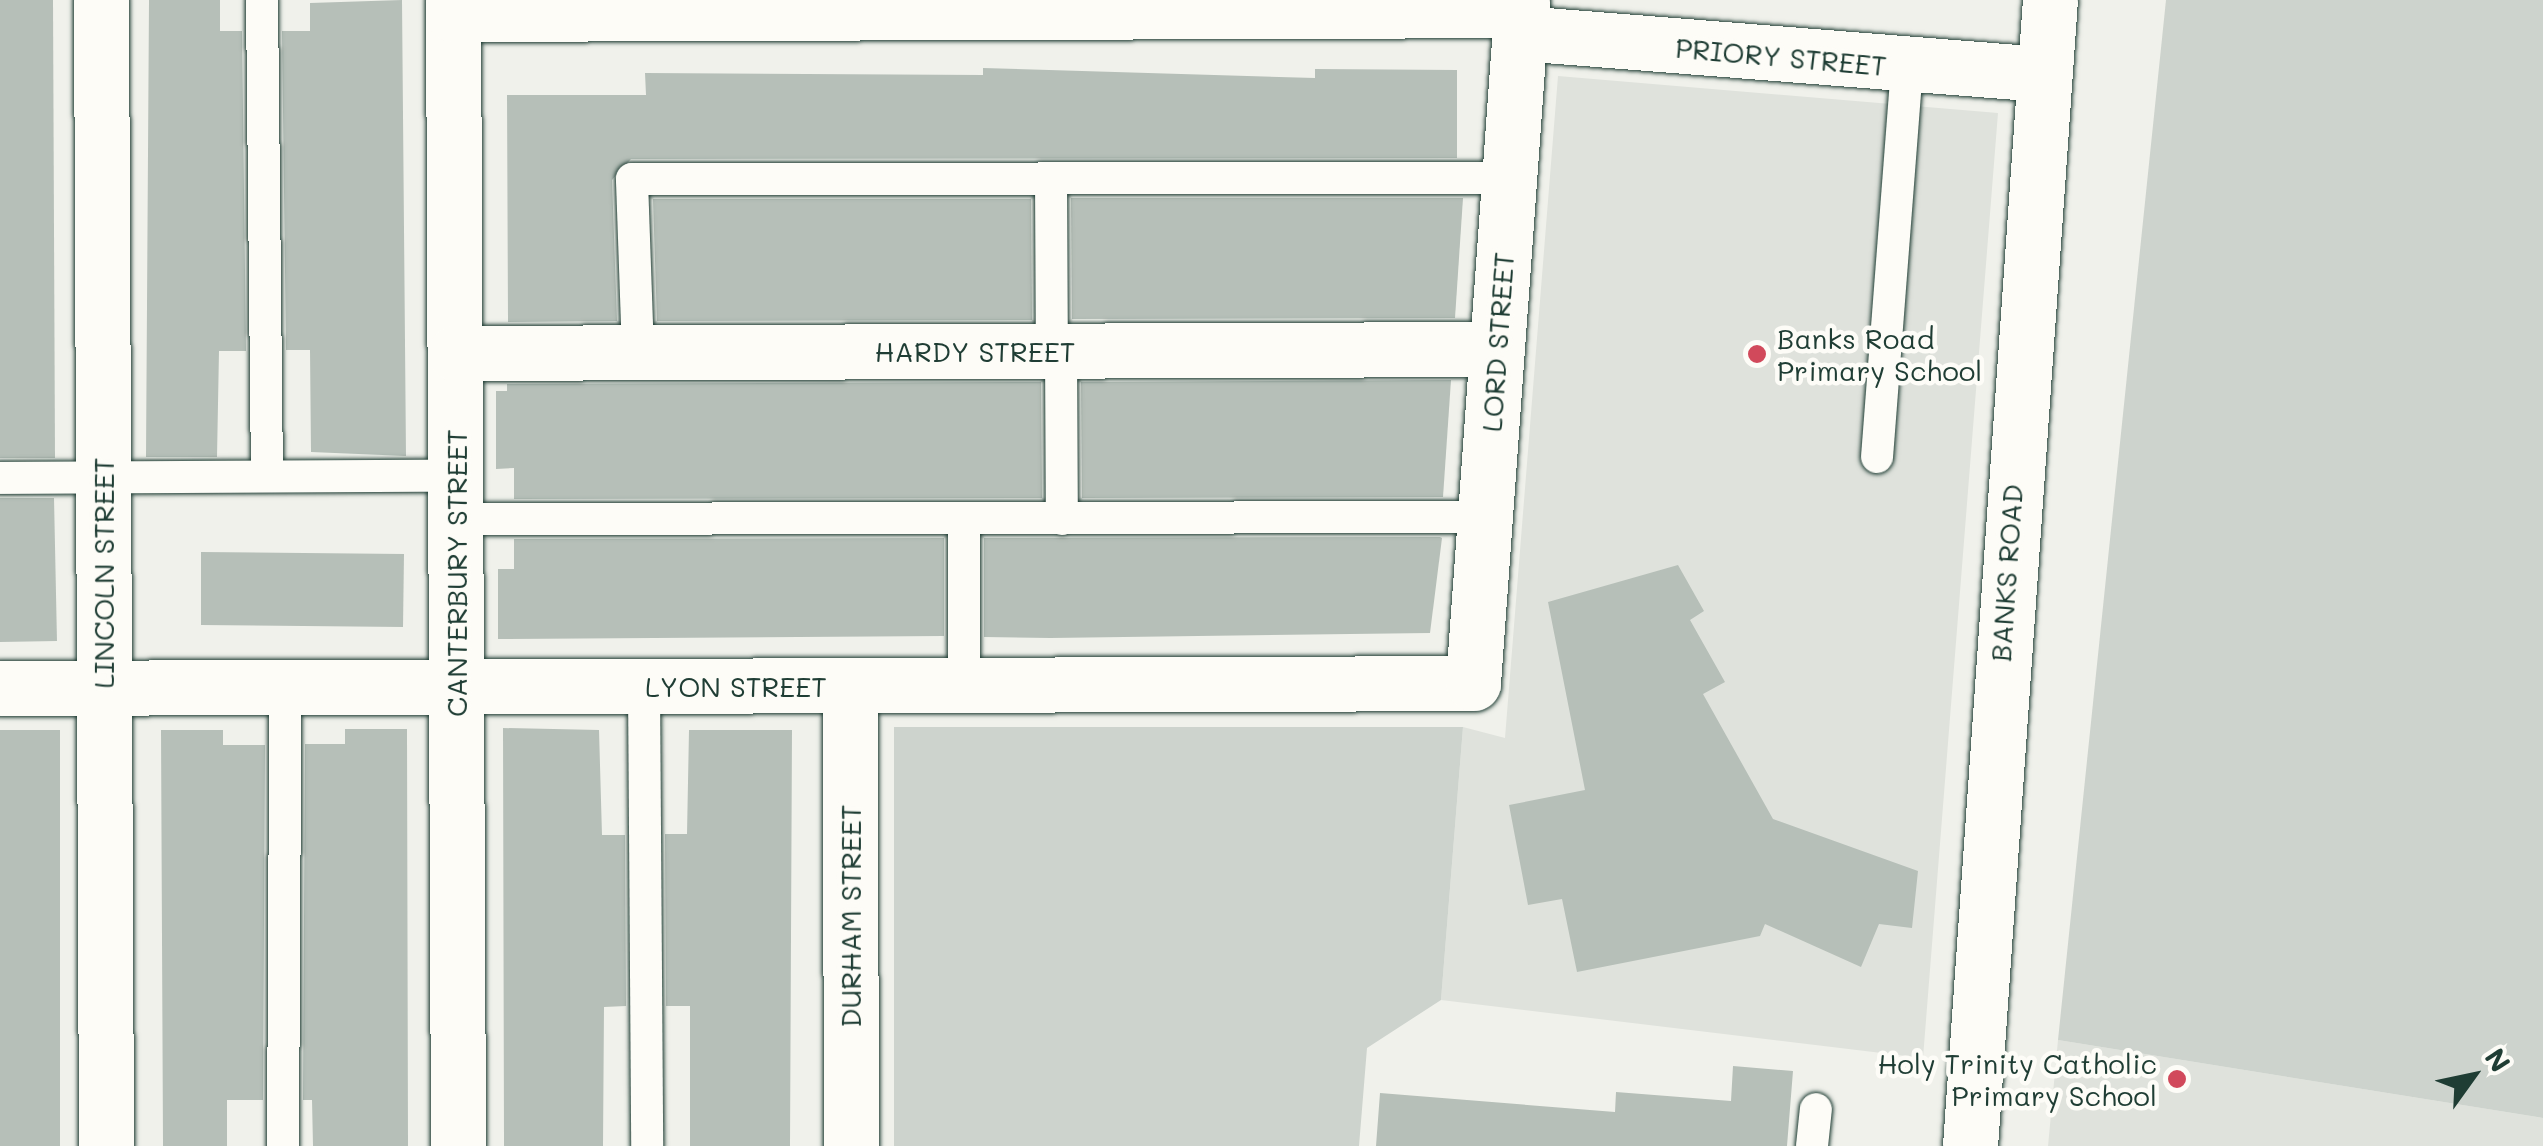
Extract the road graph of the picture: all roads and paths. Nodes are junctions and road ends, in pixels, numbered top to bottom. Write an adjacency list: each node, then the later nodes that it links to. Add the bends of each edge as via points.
1 (101, 0): 17 (street, LINCOLN STREET)
2 (262, 0): 15 (lane)
3 (2050, 0): 7 (street, BANKS ROAD)
4 (453, 7): 5 (street, PRIORY STREET); 12 (street, CANTERBURY STREET)
5 (1521, 14): 6 (street, PRIORY STREET); 8 (street, LORD STREET)
6 (1907, 67): 7 (street, PRIORY STREET); 14 (lane)
7 (2042, 74): 37 (street, BANKS ROAD)
8 (1509, 178): 9 (lane); 10 (street, LORD STREET)
9 (1051, 179): 11 (lane); 13 (lane, via 632,179)
10 (1495, 350): 11 (street, HARDY STREET); 19 (street, LORD STREET)
11 (1057, 351): 13 (street, HARDY STREET); 20 (lane)
12 (455, 353): 13 (street, HARDY STREET); 18 (street, CANTERBURY STREET)
13 (638, 353)
14 (1877, 457)
15 (267, 476): 17 (lane); 18 (lane)
16 (0, 478): 17 (lane)
17 (103, 478): 28 (street, LINCOLN STREET)
18 (456, 498): 21 (lane); 26 (street, CANTERBURY STREET)
19 (1484, 516): 20 (lane); 22 (street, LORD STREET)
20 (1062, 519): 21 (lane)
21 (964, 520): 25 (lane)
22 (1472, 683): 25 (street, LYON STREET)
23 (644, 686): 24 (street, LYON STREET); 26 (street, LYON STREET); 34 (lane)
24 (850, 686): 25 (street, LYON STREET); 35 (street, DURHAM STREET)
25 (964, 686)
26 (456, 687): 29 (street, LYON STREET); 33 (street, CANTERBURY STREET)
27 (0, 688): 28 (street, LYON STREET)
28 (104, 688): 29 (street, LYON STREET); 31 (street, LINCOLN STREET)
29 (285, 688): 32 (lane)
30 (1816, 1109): 36 (lane)
31 (106, 1146)
32 (283, 1146)
33 (458, 1146)
34 (647, 1146)
35 (850, 1146)
36 (1812, 1146)
37 (1970, 1146)

